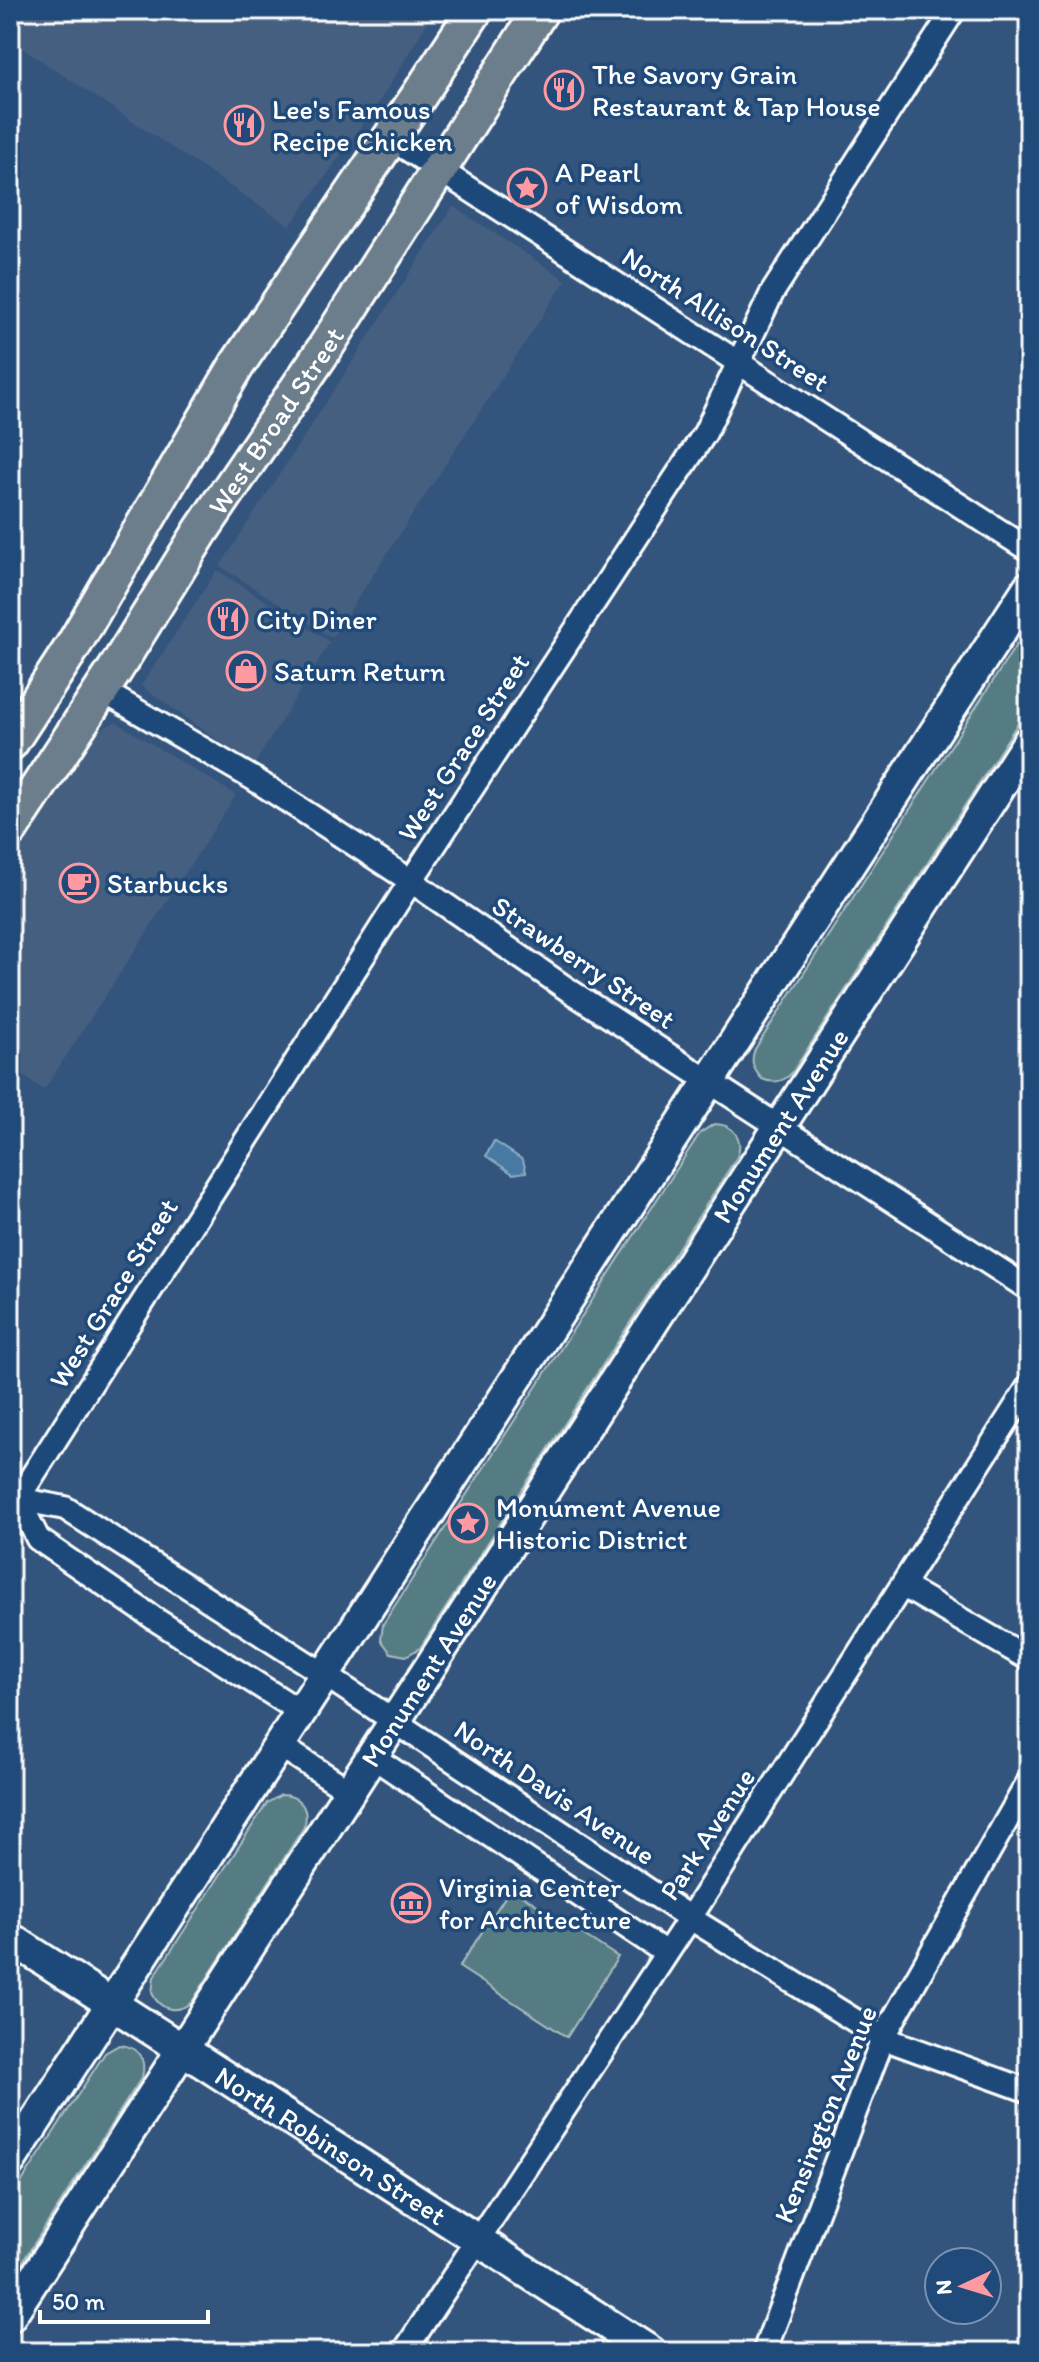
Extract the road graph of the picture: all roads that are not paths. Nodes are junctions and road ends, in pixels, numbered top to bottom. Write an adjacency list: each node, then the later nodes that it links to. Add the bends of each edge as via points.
1 (475, 10): 4 (main road, West Broad Street)
2 (541, 10): 5 (main road, West Broad Street)
3 (954, 10): 6 (street, West Grace Street, via 772,293)
4 (390, 138): 5 (street, North Allison Street); 11 (main road, West Broad Street, via 237,365 73,646)
5 (439, 169): 6 (street, North Allison Street); 9 (main road, West Broad Street)
6 (740, 363): 7 (street, North Allison Street); 13 (street, West Grace Street, via 705,433)
7 (1029, 550)
8 (1029, 587): 14 (street)
9 (101, 690): 12 (main road, West Broad Street); 13 (street, Strawberry Street, via 254,779)
10 (1029, 741): 15 (street, Monument Avenue)
11 (10, 743)
12 (10, 830)
13 (411, 881): 14 (street, Strawberry Street); 18 (street, West Grace Street)
14 (709, 1081): 15 (street, Strawberry Street); 21 (street)
15 (780, 1126): 16 (street, Strawberry Street); 23 (street, Monument Avenue)
16 (1029, 1289)
17 (1029, 1386): 19 (street, Park Avenue)
18 (13, 1501): 21 (street, North Davis Avenue, via 65,1508); 22 (street, via 38,1539)
19 (903, 1586): 20 (street); 28 (street, Park Avenue)
20 (1029, 1659)
21 (325, 1675): 22 (street); 23 (street, North Davis Avenue)
22 (301, 1712): 24 (street)
23 (395, 1721): 25 (street, Monument Avenue); 28 (street, North Davis Avenue)
24 (279, 1745): 27 (street); 31 (street)
25 (373, 1757): 27 (street, Monument Avenue); 30 (street)
26 (1029, 1781): 32 (street, Kensington Avenue)
27 (350, 1791): 33 (street, Monument Avenue)
28 (690, 1918): 30 (street, Park Avenue); 32 (street, North Davis Avenue)
29 (10, 1938): 31 (street, North Robinson Street)
30 (666, 1953): 36 (street, Park Avenue)
31 (112, 2004): 33 (street, North Robinson Street); 35 (street)
32 (883, 2038): 34 (street, North Davis Avenue); 40 (street, Kensington Avenue)
33 (183, 2050): 36 (street, North Robinson Street); 37 (street, Monument Avenue)
34 (1029, 2091)
35 (10, 2161)
36 (479, 2241): 38 (street, Park Avenue); 39 (street, North Robinson Street)
37 (10, 2316)
38 (404, 2352)
39 (651, 2352)
40 (764, 2352)

